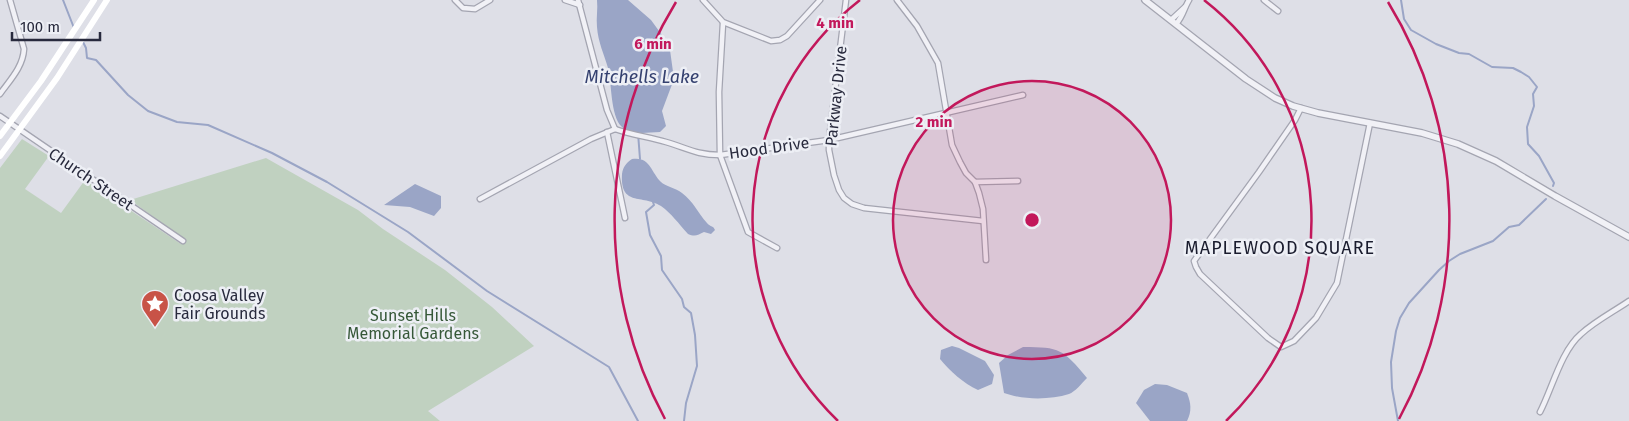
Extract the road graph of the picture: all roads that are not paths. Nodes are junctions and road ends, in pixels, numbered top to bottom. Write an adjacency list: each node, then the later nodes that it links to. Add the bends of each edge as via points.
1 (10, 0): 20 (street, via 24,49 18,69)
2 (94, 0): 25 (main road)
3 (107, 0): 28 (main road)
4 (455, 0): 5 (street, via 463,8 476,9)
5 (490, 0)
6 (565, 0): 14 (street)
7 (703, 0): 18 (street)
8 (820, 0): 18 (street, via 780,40 771,41)
9 (846, 0): 31 (street, Parkway Drive)
10 (897, 0): 23 (street, via 917,26 938,63)
11 (1145, 0): 17 (street)
12 (1189, 0): 15 (street)
13 (1264, 0): 16 (street)
14 (579, 3): 27 (street)
15 (1185, 7): 17 (street); 19 (street)
16 (1278, 11)
17 (1171, 20): 19 (street)
18 (723, 22): 32 (street)
19 (1176, 24): 22 (street, via 1257,87)
20 (0, 94)
21 (1023, 95): 23 (street, Hood Drive)
22 (1301, 108): 26 (street); 26 (street, via 1194,260 1200,274 1281,347 1294,341 1316,318 1337,283)
23 (946, 114): 31 (street, Hood Drive); 35 (street, via 952,145 966,173)
24 (0, 116): 25 (street, Church Street)
25 (10, 123): 28 (street, Church Street); 30 (main road)
26 (1370, 123): 39 (street, via 1434,136 1483,154)
27 (615, 129): 29 (street); 32 (street, Hood Drive, via 702,155)
28 (20, 130): 33 (main road); 40 (street, Church Street)
29 (607, 132): 36 (street); 37 (street)
30 (0, 136)
31 (829, 140): 32 (street, Hood Drive); 38 (street, Parkway Drive, via 839,190 852,204)
32 (720, 155): 41 (street, via 748,232)
33 (0, 156)
34 (1018, 181): 35 (street)
35 (975, 182): 38 (street, via 983,209)
36 (480, 199)
37 (625, 218)
38 (983, 222): 42 (street)
39 (1629, 237)
40 (183, 241)
41 (776, 248)
42 (986, 260)
43 (1629, 301): 44 (street, via 1580,334 1555,376)
44 (1540, 412)

